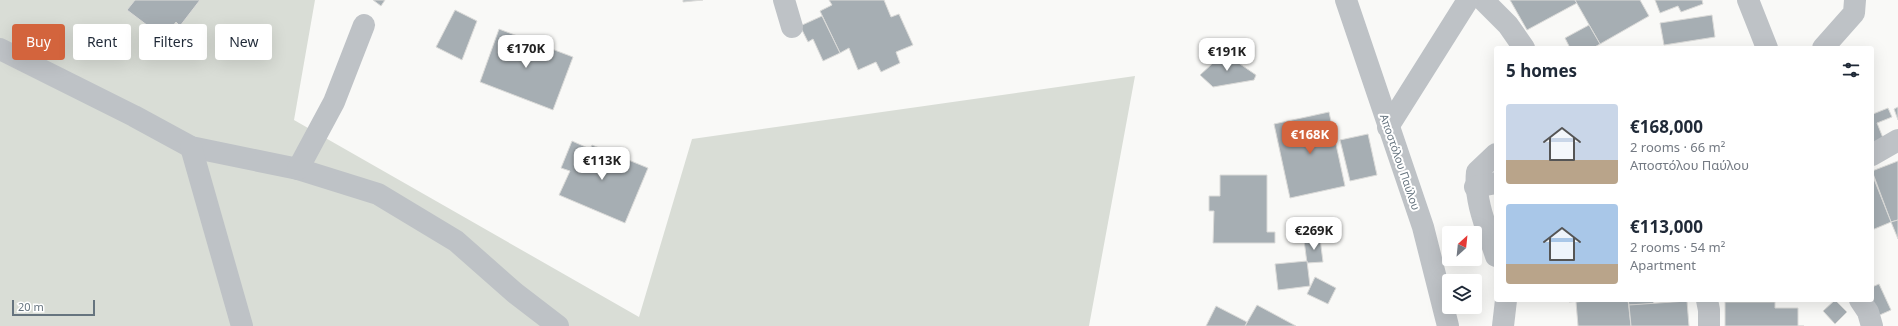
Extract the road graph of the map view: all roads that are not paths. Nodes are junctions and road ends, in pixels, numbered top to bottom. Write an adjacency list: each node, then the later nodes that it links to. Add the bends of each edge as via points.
1 (784, 0): 8 (street)
2 (1346, 0): 13 (street, Αποστόλου Παύλου)
3 (1468, 0): 13 (street)
4 (1483, 0): 9 (street, via 1508,25)
5 (1748, 0): 10 (street)
6 (1855, 0): 11 (street, via 1854,13)
7 (364, 25): 18 (street, via 334,102)
8 (792, 27)
9 (1523, 46)
10 (1766, 46)
11 (1826, 46)
12 (0, 49): 15 (street)
13 (1388, 127): 26 (street, Αποστόλου Παύλου, via 1423,227)
14 (1898, 140): 16 (street)
15 (191, 147): 18 (street); 24 (street)
16 (1874, 154)
17 (1494, 156): 19 (street, via 1477,172)
18 (298, 169): 25 (street, via 378,194 417,216 456,241 515,293)
19 (1486, 185): 20 (street, via 1483,218)
20 (1494, 250)
21 (1506, 302): 27 (street)
22 (1707, 302): 28 (street)
23 (1861, 302): 29 (street, via 1868,312)
24 (242, 326)
25 (558, 326)
26 (1448, 326)
27 (1504, 326)
28 (1709, 326)
29 (1872, 326)

